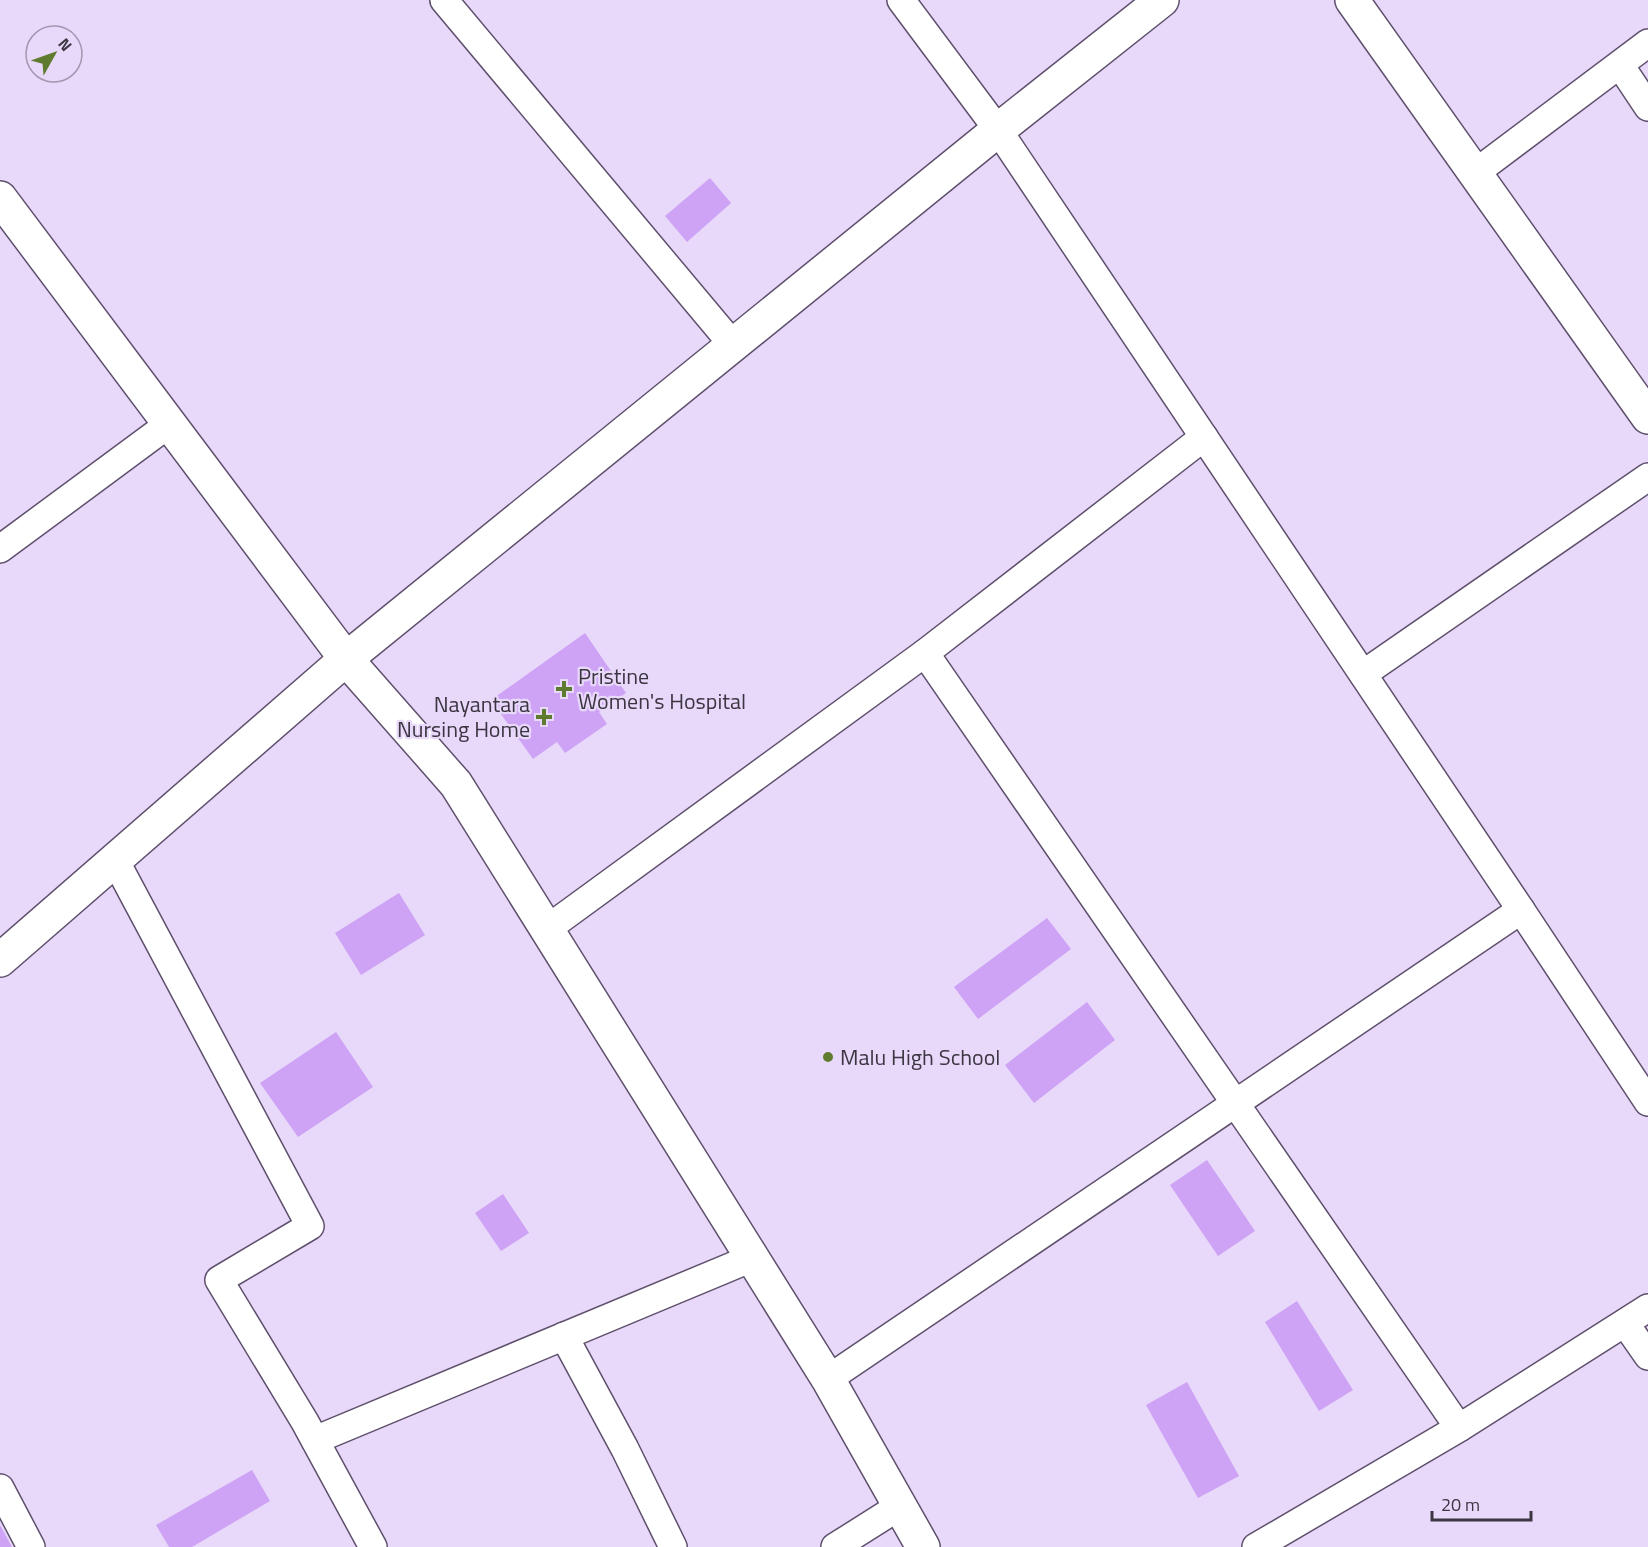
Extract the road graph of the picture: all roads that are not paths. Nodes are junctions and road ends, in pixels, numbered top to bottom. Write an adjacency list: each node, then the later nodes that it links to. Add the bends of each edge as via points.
1 (444, 0): 11 (street)
2 (901, 0): 8 (street)
3 (1162, 0): 8 (street)
4 (1352, 0): 9 (street)
5 (1648, 43): 6 (street)
6 (1620, 65): 7 (street); 9 (street)
7 (1648, 107)
8 (998, 130): 11 (street); 14 (street)
9 (1475, 173): 12 (street)
10 (0, 198): 13 (street)
11 (733, 345): 18 (street)
12 (1648, 417)
13 (169, 424): 16 (street); 18 (street)
14 (1204, 437): 17 (street); 19 (street)
15 (1648, 477): 19 (street)
16 (0, 549)
17 (925, 652): 22 (street); 25 (street)
18 (346, 659): 20 (street); 22 (street, via 456,783)
19 (1363, 674): 21 (street)
20 (115, 860): 23 (street); 33 (street, via 310,1226 219,1280)
21 (1521, 910): 24 (street); 25 (street)
22 (547, 928): 26 (street)
23 (0, 960)
24 (1648, 1102)
25 (1236, 1104): 31 (street); 32 (street)
26 (752, 1258): 29 (street); 31 (street)
27 (1648, 1308): 28 (street)
28 (1625, 1323): 30 (street); 32 (street)
29 (564, 1336): 33 (street); 38 (street, via 626,1449)
30 (1648, 1356)
31 (828, 1379): 35 (street)
32 (1460, 1428): 41 (street)
33 (315, 1440): 37 (street)
34 (0, 1488): 36 (street)
35 (900, 1506): 39 (street); 40 (street)
36 (31, 1547)
37 (373, 1547)
38 (673, 1547)
39 (835, 1547)
40 (923, 1547)
41 (1256, 1547)

